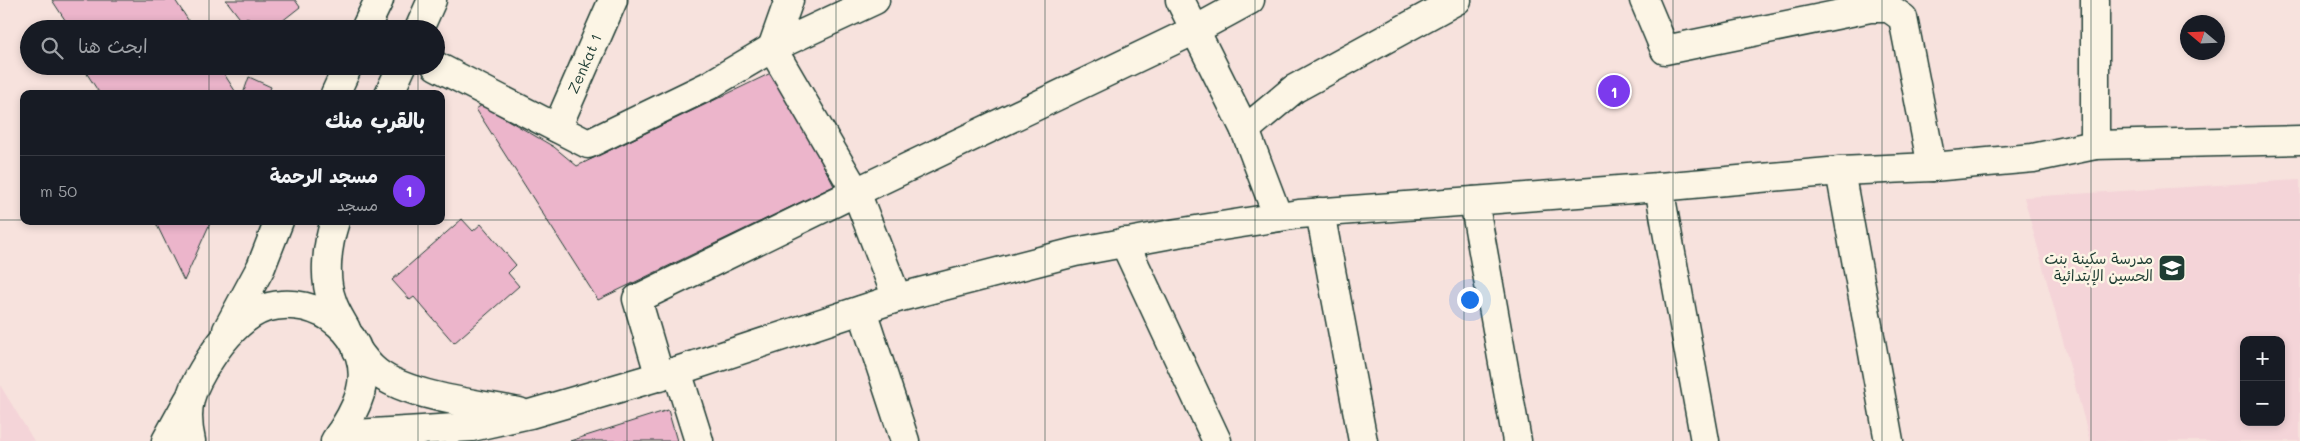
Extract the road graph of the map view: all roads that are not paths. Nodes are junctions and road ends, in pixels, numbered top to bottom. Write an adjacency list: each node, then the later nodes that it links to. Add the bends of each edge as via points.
1 (379, 0): 11 (street)
2 (432, 0): 12 (street)
3 (613, 0): 20 (street, Zenkat 1)
4 (789, 0): 14 (street)
5 (875, 0): 14 (street)
6 (1180, 0): 13 (street)
7 (1250, 0): 13 (street)
8 (1457, 0): 21 (street, via 1294,88)
9 (1644, 0): 24 (street, via 1665,50 1870,8 1889,8 1903,18)
10 (2095, 0): 23 (street)
11 (369, 20)
12 (423, 20)
13 (1195, 30): 21 (street); 27 (street)
14 (772, 48): 20 (street, via 708,86 588,144); 27 (street)
15 (445, 71): 20 (street)
16 (344, 75): 18 (street)
17 (398, 75): 19 (street)
18 (337, 90)
19 (391, 90)
20 (556, 128)
21 (1244, 130): 30 (street)
22 (2300, 140): 23 (street)
23 (2095, 145): 24 (street, via 2033,158)
24 (1932, 167): 25 (street)
25 (1840, 171): 26 (street); 52 (street)
26 (1659, 187): 28 (street); 51 (street)
27 (856, 192): 34 (street); 38 (street, via 637,299)
28 (1474, 201): 29 (street); 50 (street)
29 (1320, 212): 30 (street); 49 (street)
30 (1278, 217): 33 (street)
31 (277, 225): 37 (street, via 261,267)
32 (334, 225): 36 (street, via 329,240 327,278 332,301)
33 (1124, 242): 34 (street); 48 (street)
34 (897, 298): 35 (street)
35 (862, 310): 38 (street); 47 (street)
36 (352, 340): 37 (street, via 330,316 309,306 286,304 263,309 244,321); 40 (street, via 373,369 392,381 422,393); 42 (street, via 362,371 360,393)
37 (218, 347): 39 (street, via 196,380)
38 (669, 374): 40 (street); 46 (street)
39 (188, 400): 43 (street); 44 (street, via 186,422)
40 (530, 414): 41 (street)
41 (472, 427): 42 (street); 45 (street)
42 (337, 438)
43 (166, 441)
44 (191, 441)
45 (449, 441)
46 (699, 441)
47 (905, 441)
48 (1217, 441)
49 (1363, 441)
50 (1517, 441)
51 (1705, 441)
52 (1889, 441)

